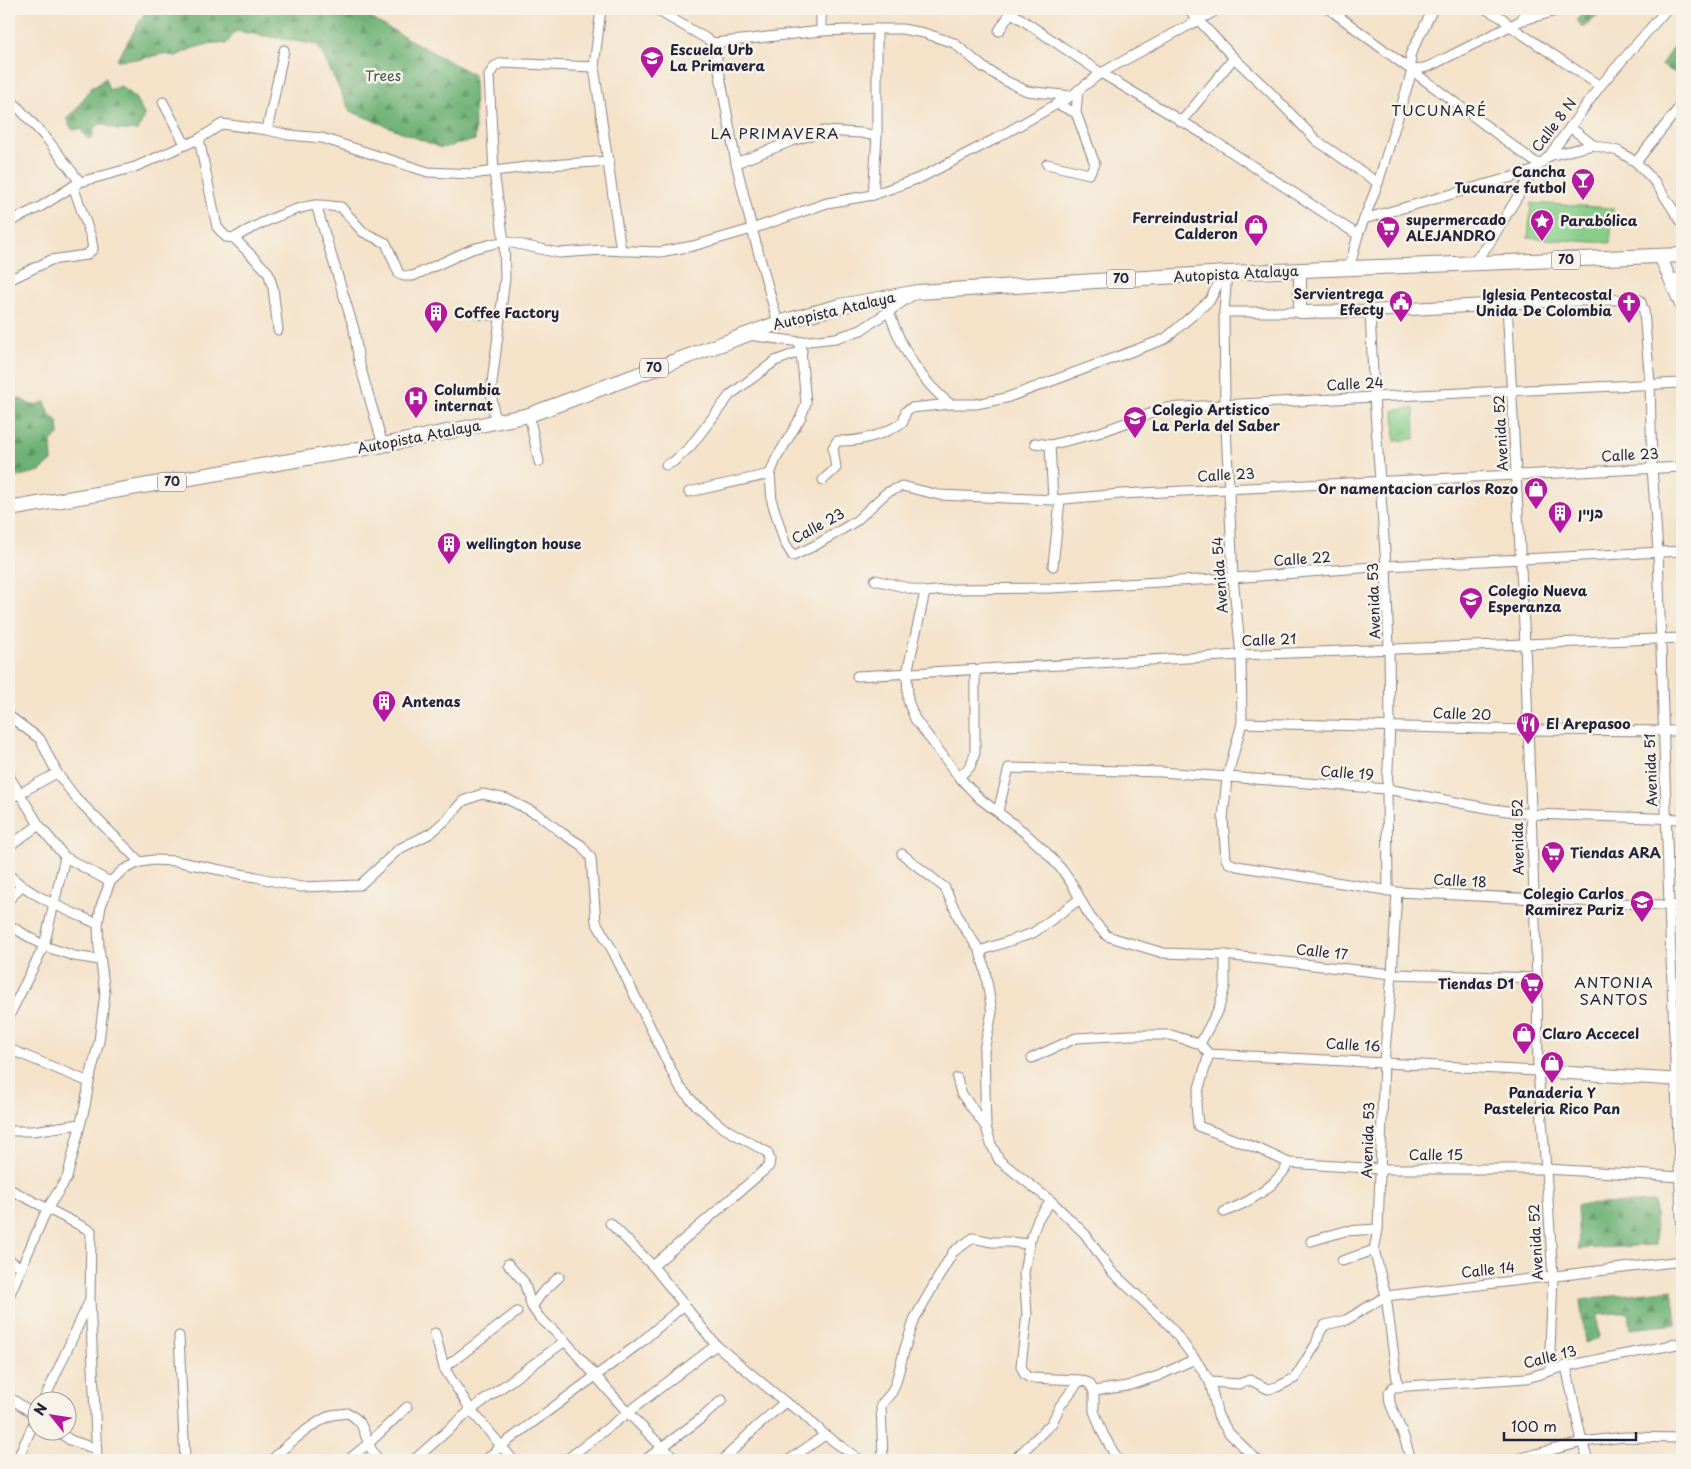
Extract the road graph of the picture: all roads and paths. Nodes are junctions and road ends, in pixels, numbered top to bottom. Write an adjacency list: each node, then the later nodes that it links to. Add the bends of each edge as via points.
1 (601, 9): 22 (street)
2 (655, 9): 19 (street)
3 (824, 9): 18 (street)
4 (1188, 9): 13 (street)
5 (1219, 9): 13 (street)
6 (1329, 9): 23 (street)
7 (1433, 9): 23 (street, via 1410,55)
8 (1486, 9): 15 (street)
9 (1527, 9): 14 (street)
10 (1563, 9): 14 (street)
11 (1667, 9): 25 (street, Calle 8 N)
12 (1009, 10): 17 (street); 24 (street)
13 (1199, 19): 21 (street); 24 (street)
14 (1520, 21): 15 (street)
15 (1510, 26): 23 (street, via 1430,66); 25 (street)
16 (877, 29): 18 (street); 26 (street, via 924,33 954,44 983,67 1028,91); 35 (street)
17 (999, 30)
18 (821, 31): 19 (street)
19 (714, 43): 42 (street)
20 (284, 50): 34 (street)
21 (1234, 58): 32 (street); 46 (street, via 1316,140)
22 (594, 67): 40 (street); 45 (street, via 502,63 495,66 489,74)
23 (1412, 71): 44 (street); 46 (street)
24 (1101, 73): 26 (street); 32 (street)
25 (1600, 86): 33 (street, Calle 8 N)
26 (1075, 93): 29 (street); 31 (street)
27 (14, 102): 47 (street, via 47,139)
28 (163, 102): 37 (street)
29 (1057, 104): 31 (street); 48 (street, via 922,177)
30 (1682, 104): 41 (street)
31 (1076, 114): 43 (street, via 1095,164 1093,170 1089,174)
32 (1181, 122): 54 (street)
33 (1570, 127): 38 (street); 39 (street, Calle 8 N)
34 (267, 130): 36 (street, via 222,124); 45 (street, via 322,138 428,172)
35 (877, 136): 42 (street, via 824,131); 48 (street)
36 (199, 139): 37 (street); 55 (street, via 217,227 226,237)
37 (186, 144): 47 (street, via 135,167)
38 (1593, 145): 39 (street); 41 (street, via 1618,151)
39 (1549, 156): 44 (street, Calle 8 N)
40 (609, 161): 45 (street); 57 (street)
41 (1636, 162): 52 (street, via 1655,182)
42 (736, 163): 53 (street)
43 (1047, 164)
44 (1536, 168): 50 (street); 60 (street, Calle 8 N, via 1489,244)
45 (494, 172): 56 (street)
46 (1378, 183): 50 (street)
47 (76, 184): 51 (street); 65 (street, via 93,249 86,255 51,260)
48 (873, 195): 53 (street, via 827,203)
49 (316, 205): 55 (street, via 258,224); 56 (street, via 342,207 362,232 386,243 399,274 404,276 413,276 472,248); 88 (street, via 354,329 359,362)
50 (1364, 220): 54 (street)
51 (9, 222)
52 (1682, 223)
53 (752, 229): 57 (street, via 660,252); 75 (street)
54 (1358, 235): 61 (street)
55 (234, 238): 76 (street, via 268,272)
56 (504, 240): 57 (street, via 559,253); 74 (street, via 505,278)
57 (621, 250)
58 (1681, 251): 59 (main road, Autopista Atalaya / 70)
59 (1660, 256): 60 (main road, Autopista Atalaya / 70); 64 (street)
60 (1472, 264): 61 (main road, Autopista Atalaya / 70)
61 (1349, 269): 62 (main road, Autopista Atalaya / 70)
62 (1300, 271): 63 (main road, Autopista Atalaya / 70); 72 (street)
63 (1225, 274): 66 (main road, Autopista Atalaya / 70); 71 (street, Avenida 54); 83 (street, via 1210,300 1165,339 1006,398 976,404)
64 (1677, 278): 68 (street)
65 (9, 280)
66 (918, 292): 70 (street); 75 (main road, Autopista Atalaya / 70, via 840,306)
67 (1507, 304): 69 (street); 80 (street, Avenida 51, via 1640,300 1644,311); 81 (street, Avenida 52)
68 (1682, 307)
69 (1370, 311): 72 (street); 82 (street, Avenida 53)
70 (888, 312): 78 (street, via 861,330); 83 (street, via 907,355 937,394)
71 (1224, 312): 72 (street); 84 (street, Avenida 54)
72 (1300, 312)
73 (478, 314): 74 (street)
74 (500, 316): 86 (street, via 491,391)
75 (778, 323): 77 (main road, Autopista Atalaya / 70)
76 (278, 330)
77 (743, 335): 78 (street); 85 (main road, Autopista Atalaya / 70)
78 (801, 346): 91 (street, via 730,395 690,447); 94 (street, via 806,403)
79 (1682, 383): 80 (street, Calle 24)
80 (1650, 384): 81 (street, Calle 24); 92 (street, Avenida 51)
81 (1512, 391): 82 (street, Calle 24); 95 (street, Avenida 52)
82 (1374, 397): 84 (street, Calle 24); 97 (street, Avenida 53)
83 (950, 404): 96 (street, via 911,408 896,427 863,440 837,441 833,448 836,468)
84 (1225, 404): 89 (street, Calle 24, via 1166,408 1098,433); 98 (street, Avenida 54)
85 (529, 414): 86 (main road, Autopista Atalaya / 70); 90 (street)
86 (495, 422): 88 (main road, Autopista Atalaya / 70)
87 (1035, 443): 89 (street, Calle 24)
88 (383, 445): 101 (main road, Autopista Atalaya / 70)
89 (1050, 445): 100 (street)
90 (539, 462)
91 (666, 465)
92 (1652, 467): 93 (street, Calle 23); 95 (street, Calle 23); 102 (street, Avenida 51)
93 (1682, 467)
94 (770, 474): 99 (street); 100 (street, Calle 23, via 772,502 785,543 793,556 856,521 886,493 902,486 939,495)
95 (1517, 474): 97 (street, Calle 23); 104 (street, Avenida 52)
96 (823, 480)
97 (1381, 482): 98 (street, Calle 23); 106 (street, Avenida 53)
98 (1229, 489): 100 (street, Calle 23); 107 (street, Avenida 54)
99 (689, 492)
100 (1057, 500): 105 (street)
101 (9, 509)
102 (1658, 551): 103 (street, Calle 22); 104 (street, Calle 22); 111 (street, Avenida 51)
103 (1682, 551)
104 (1521, 558): 106 (street, Calle 22); 112 (street, Avenida 52)
105 (1053, 566)
106 (1386, 566): 107 (street, Calle 22); 113 (street, Avenida 53)
107 (1234, 578): 109 (street, Calle 22, via 1051,588 956,588); 114 (street, Avenida 54)
108 (875, 580): 109 (street)
109 (925, 592): 116 (street)
110 (1682, 638): 111 (street, Calle 21)
111 (1660, 640): 112 (street, Calle 21); 122 (street, Avenida 51)
112 (1525, 644): 113 (street, Calle 21); 121 (street, Avenida 52)
113 (1389, 649): 114 (street, Calle 21); 120 (street, Avenida 53)
114 (1240, 655): 115 (street, Calle 21); 119 (street, Avenida 54)
115 (975, 670): 116 (street, Calle 21); 126 (street, via 975,753 970,767)
116 (907, 673): 117 (street, Calle 21); 126 (street, via 908,701 915,719)
117 (857, 676)
118 (9, 716): 124 (street, via 40,739)
119 (1242, 723): 120 (street, Calle 20); 127 (street, Avenida 54)
120 (1390, 726): 121 (street, Calle 20); 128 (street, Avenida 53)
121 (1528, 730): 122 (street, Calle 20); 132 (street, Avenida 52)
122 (1663, 731): 123 (street, Calle 20); 133 (street, Avenida 51)
123 (1682, 731)
124 (57, 773): 129 (street); 139 (street, via 76,798)
125 (9, 776): 129 (street)
126 (959, 777): 131 (street)
127 (1227, 778): 128 (street, Calle 19); 131 (street, Calle 19, via 1161,772 1009,768); 140 (street, Avenida 54, via 1223,819 1226,859)
128 (1387, 789): 132 (street, Calle 19); 144 (street, Avenida 53)
129 (20, 793): 130 (street); 135 (street)
130 (9, 799)
131 (998, 812): 145 (street, via 1052,858)
132 (1531, 814): 133 (street, Calle 19); 146 (street, Avenida 52)
133 (1666, 818): 134 (street, Calle 19); 149 (street, Avenida 51)
134 (1682, 819)
135 (39, 825): 136 (street); 138 (street)
136 (9, 846)
137 (902, 854): 154 (street, via 945,888)
138 (65, 858): 142 (street); 148 (street)
139 (140, 862): 142 (street, via 123,870); 191 (street, via 175,861 300,887 360,885 399,849 431,833 463,801 482,794 507,799 539,815 581,845 591,858 596,922 679,1086 722,1127 767,1152 770,1159 768,1166)
140 (1238, 866): 144 (street, Calle 18)
141 (9, 875): 143 (street)
142 (110, 882): 151 (street)
143 (21, 886): 147 (street); 148 (street)
144 (1393, 892): 146 (street, Calle 18); 157 (street, Avenida 53)
145 (1080, 899): 154 (street, via 1033,933); 155 (street, Calle 17, via 1090,918 1107,936 1163,953)
146 (1532, 899): 149 (street, Calle 18); 158 (street, Avenida 52)
147 (9, 900)
148 (55, 904): 151 (street); 153 (street)
149 (1669, 906): 150 (street, Calle 18); 159 (street, Avenida 51)
150 (1682, 906)
151 (98, 924): 156 (street)
152 (9, 925): 153 (street)
153 (44, 946): 156 (street); 160 (street)
154 (980, 951): 171 (street, via 992,1012 984,1050)
155 (1225, 955): 157 (street, Calle 17); 161 (street, via 1225,986 1219,1008)
156 (100, 960): 169 (street, via 105,992 99,1041)
157 (1392, 974): 158 (street, Calle 17); 165 (street, Avenida 53)
158 (1536, 978): 166 (street, Avenida 52)
159 (1678, 998): 168 (street, Avenida 51)
160 (9, 1016)
161 (1200, 1044): 163 (street); 164 (street, via 1172,1035 1076,1038)
162 (9, 1049): 169 (street)
163 (1209, 1054): 165 (street, Calle 16); 173 (street, Calle 15, via 1197,1096 1198,1126)
164 (1032, 1058)
165 (1384, 1062): 166 (street, Calle 16); 174 (street, Avenida 53)
166 (1538, 1071): 168 (street, Calle 16); 175 (street, Avenida 52)
167 (957, 1078): 171 (street, via 961,1093)
168 (1680, 1080): 176 (street, Avenida 51)
169 (89, 1082): 170 (street)
170 (80, 1124): 172 (street); 179 (street, via 67,1178)
171 (986, 1127): 178 (street, via 999,1160)
172 (9, 1131)
173 (1289, 1163): 174 (street, Calle 15); 180 (street, via 1269,1187 1248,1202)
174 (1381, 1169): 175 (street, Calle 15); 182 (street, Avenida 53)
175 (1546, 1169): 176 (street, Calle 15); 194 (street, Avenida 52)
176 (1681, 1177): 184 (street, Avenida 51)
177 (9, 1189): 179 (street)
178 (1051, 1201): 185 (street, via 1038,1219); 206 (street, via 1085,1234 1110,1271 1169,1325)
179 (47, 1209): 192 (street); 197 (street, via 91,1231)
180 (1224, 1212)
181 (610, 1224): 191 (street)
182 (1378, 1229): 183 (street, via 1346,1231); 186 (street, Avenida 53)
183 (1311, 1240)
184 (1682, 1240)
185 (1029, 1244): 211 (street, via 1024,1273 1026,1314 1021,1366 1024,1375); 247 (street, via 973,1238 953,1252 915,1318 896,1382 881,1405)
186 (1374, 1250): 188 (street); 196 (street, Avenida 53)
187 (9, 1260): 192 (street)
188 (1342, 1261)
189 (1682, 1261): 194 (street, Calle 14)
190 (508, 1264): 199 (street, via 524,1282)
191 (654, 1266): 198 (street)
192 (22, 1268): 195 (street)
193 (559, 1277): 199 (street)
194 (1553, 1277): 196 (street, Calle 14); 209 (street, Avenida 52)
195 (9, 1296)
196 (1386, 1296): 212 (street, via 1346,1320 1325,1325 1295,1378 1277,1387 1268,1389 1250,1380 1239,1384); 213 (street, Avenida 53)
197 (90, 1299): 215 (street); 231 (street)
198 (684, 1306): 205 (street); 210 (street, via 640,1343)
199 (532, 1307): 203 (street)
200 (517, 1312): 208 (street)
201 (435, 1333): 208 (street)
202 (178, 1336): 235 (street)
203 (565, 1341): 210 (street); 221 (street)
204 (1682, 1343): 207 (street, Calle 13)
205 (716, 1345): 218 (street); 222 (street)
206 (1195, 1358): 212 (street); 214 (street, via 1158,1376 1127,1386)
207 (1566, 1366): 209 (street, Calle 13); 227 (street)
208 (444, 1368): 221 (street)
209 (1552, 1370): 213 (street, Calle 13, via 1527,1378)
210 (594, 1375): 222 (street); 229 (street)
211 (1080, 1380): 214 (street); 248 (street, via 1060,1406 1052,1423)
212 (1210, 1382): 250 (street, via 1218,1416 1229,1433)
213 (1395, 1387): 251 (street, Avenida 53, via 1388,1393 1390,1403)
214 (1094, 1391): 249 (street, via 1094,1410)
215 (48, 1392)
216 (9, 1397): 220 (street)
217 (722, 1400): 230 (street)
218 (786, 1402): 223 (street); 245 (street)
219 (407, 1407): 228 (street)
220 (28, 1410)
221 (471, 1410): 229 (street); 239 (street)
222 (628, 1414): 230 (street); 242 (street)
223 (826, 1435): 232 (street); 246 (street)
224 (28, 1436): 233 (street)
225 (1682, 1438): 227 (street, via 1626,1437)
226 (76, 1442): 231 (street)
227 (1582, 1442): 252 (street); 253 (street)
228 (368, 1444): 236 (street, via 362,1425 356,1418 348,1413 332,1415 285,1446); 237 (street); 238 (street)
229 (501, 1446): 240 (street); 241 (street)
230 (662, 1447): 243 (street); 244 (street)
231 (96, 1449): 234 (street)
232 (854, 1459)
233 (17, 1460)
234 (97, 1460)
235 (186, 1460)
236 (272, 1460)
237 (348, 1460)
238 (378, 1460)
239 (414, 1460)
240 (486, 1460)
241 (513, 1460)
242 (566, 1460)
243 (645, 1460)
244 (678, 1460)
245 (723, 1460)
246 (789, 1460)
247 (883, 1460)
248 (1014, 1460)
249 (1118, 1460)
250 (1257, 1460)
251 (1411, 1460)
252 (1513, 1460)
253 (1588, 1460)

